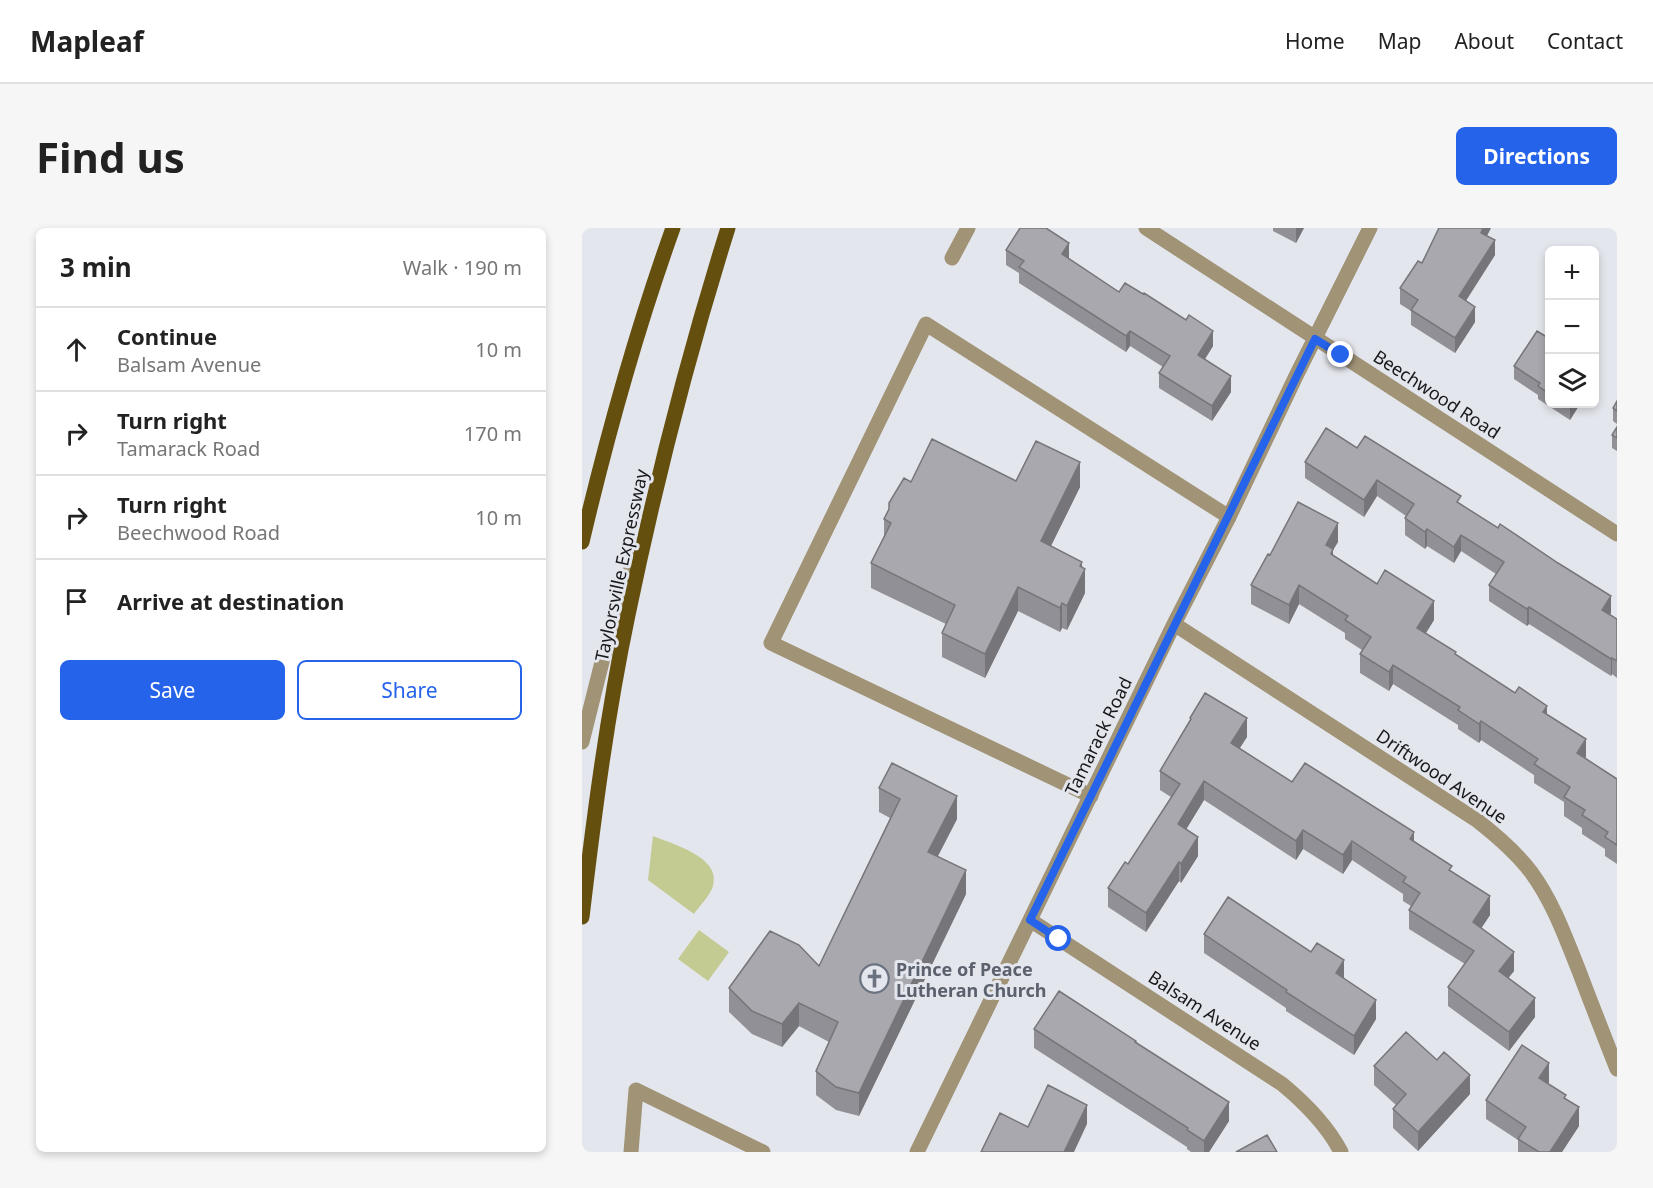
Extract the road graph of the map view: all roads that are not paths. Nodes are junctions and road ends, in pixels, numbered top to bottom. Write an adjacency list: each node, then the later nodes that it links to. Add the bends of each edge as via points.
1 (673, 228): 11 (main road, via 618,402)
2 (728, 228): 8 (main road, Taylorsville Expressway)
3 (968, 228): 6 (street)
4 (1146, 228): 7 (street, Beechwood Road)
5 (1370, 228): 7 (street, Tamarack Road)
6 (952, 258)
7 (1315, 339): 9 (street, Tamarack Road); 10 (street, Beechwood Road)
8 (650, 511): 13 (street, via 606,646); 15 (main road, Taylorsville Expressway, via 608,723)
9 (1229, 517): 12 (street, Tamarack Road); 14 (street, via 926,324 771,643)
10 (1617, 534)
11 (582, 542)
12 (1174, 624): 14 (street, Tamarack Road); 17 (street, Driftwood Avenue, via 1469,814 1518,856 1546,894 1559,920)
13 (582, 742)
14 (1091, 796): 16 (street, Tamarack Road)
15 (582, 917)
16 (1030, 920): 20 (street, Tamarack Road); 21 (street, Balsam Avenue, via 1282,1084 1316,1116)
17 (1617, 1069)
18 (631, 1152): 19 (street, via 636,1090)
19 (763, 1152)
20 (917, 1152)
21 (1341, 1152)

